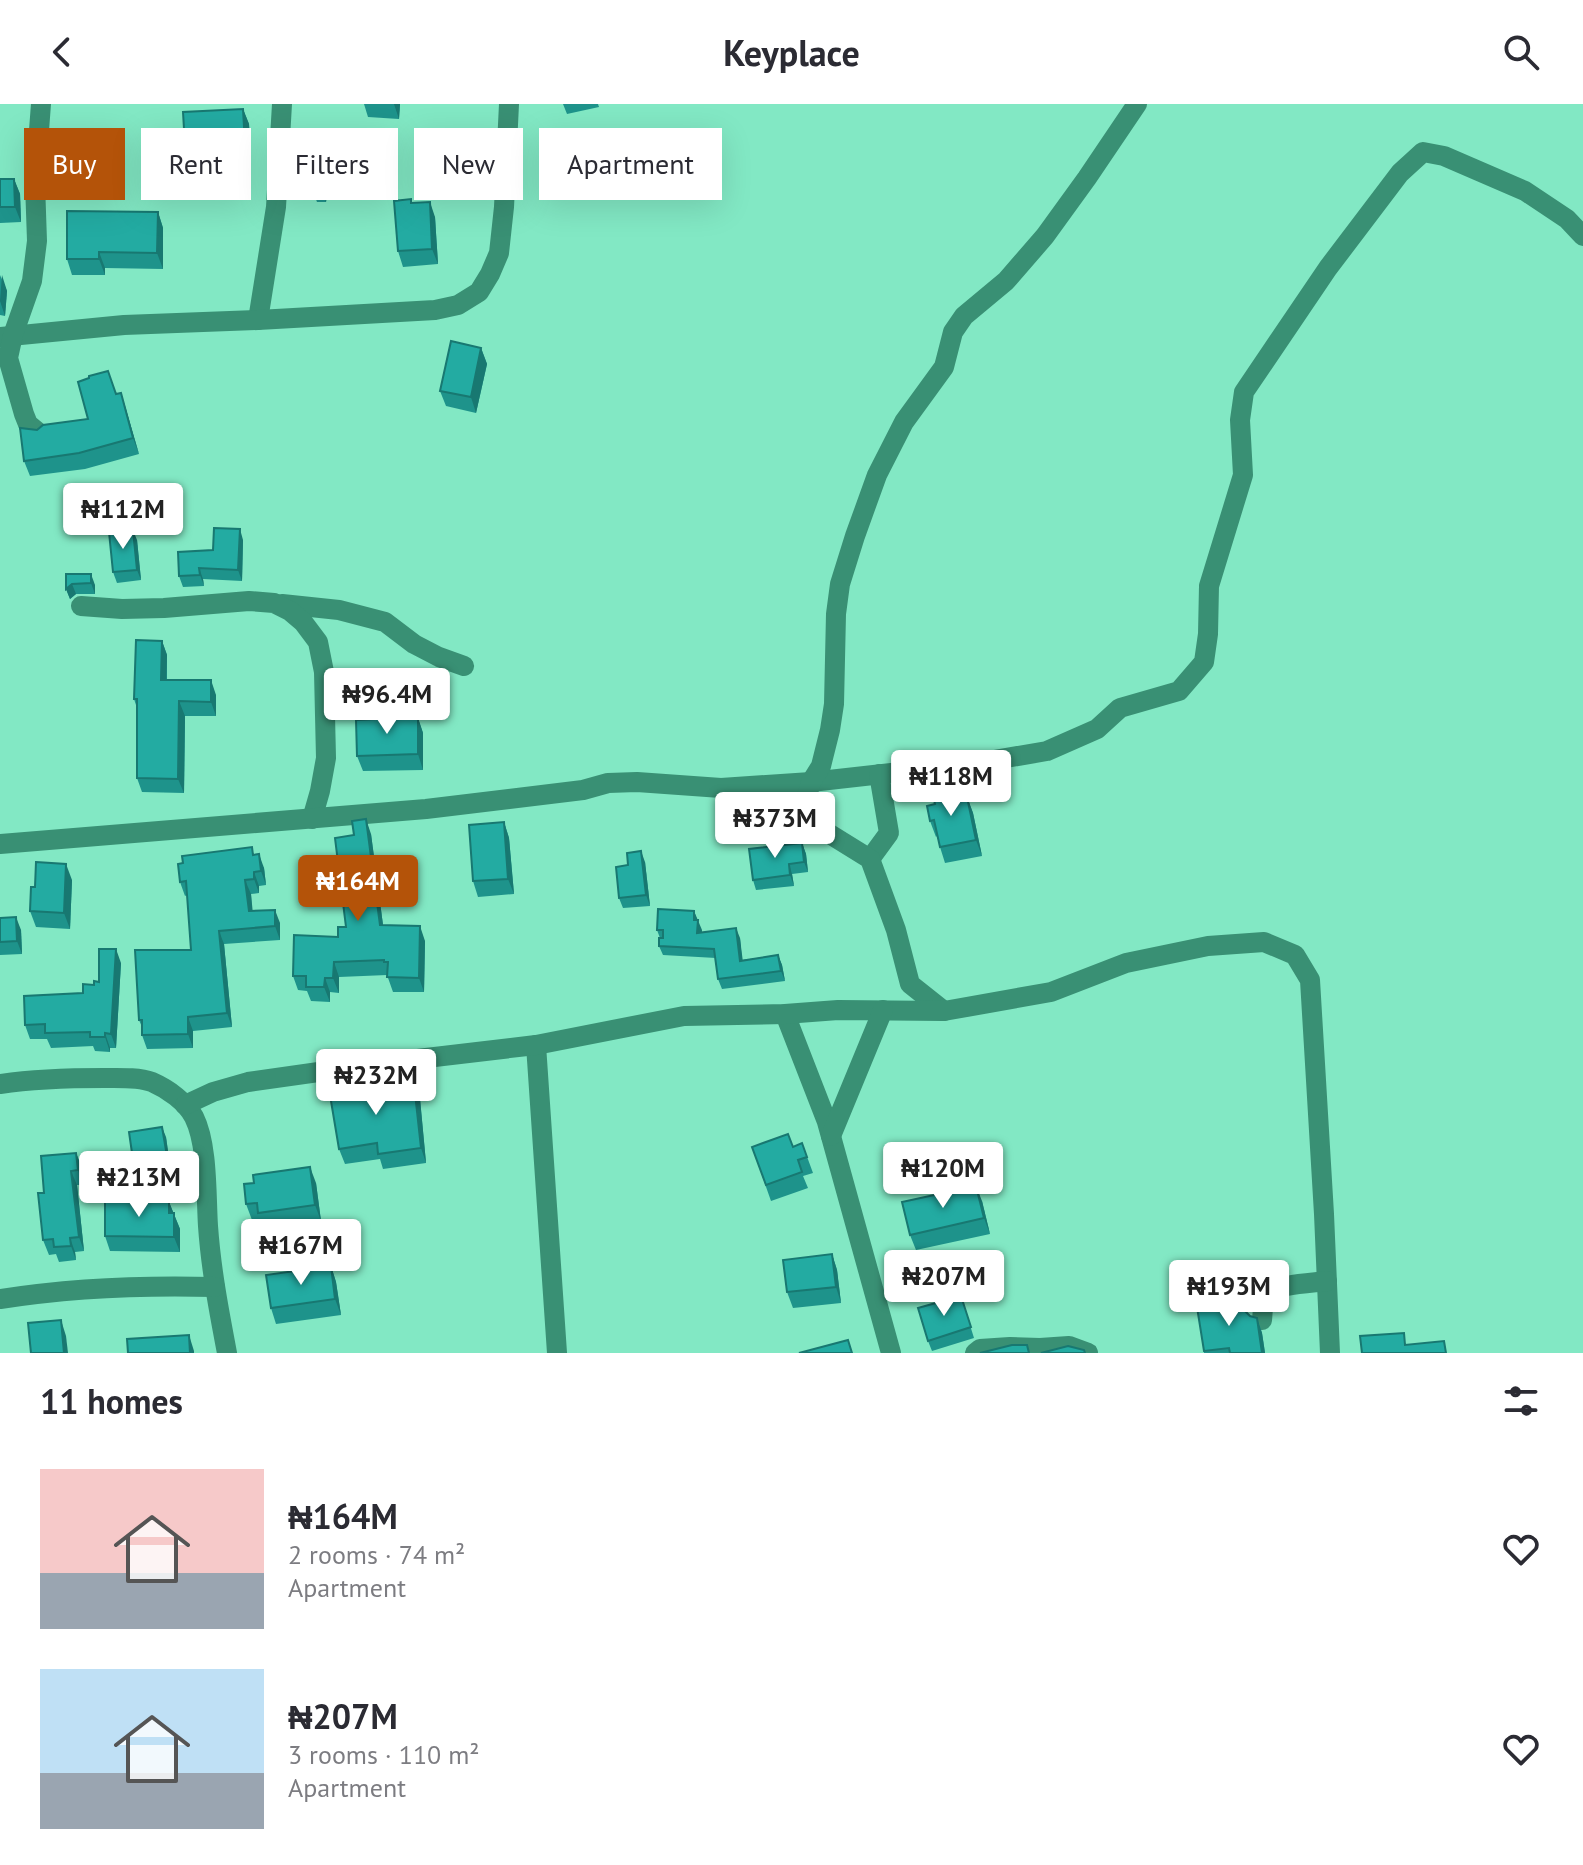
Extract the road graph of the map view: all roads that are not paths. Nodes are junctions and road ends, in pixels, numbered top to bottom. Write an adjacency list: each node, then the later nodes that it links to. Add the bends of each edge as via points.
1 (41, 104): 7 (street, via 32,281)
2 (282, 104): 6 (street, via 276,207)
3 (509, 104): 6 (street, via 499,253 479,292 458,305 435,310)
4 (1137, 104): 13 (street, via 1045,236 1006,281 964,316 953,332 944,367 904,422 877,475 840,584 834,704 821,766)
5 (1583, 236): 12 (street, via 1525,191 1423,152 1400,173 1328,268 1244,392 1243,475 1209,586 1204,662 1188,681 1179,691 1120,708 1097,729 1047,751)
6 (258, 320): 7 (street)
7 (7, 336): 8 (street, via 24,414)
8 (39, 433)
9 (274, 603): 10 (street); 11 (street, via 339,610 385,622 414,644); 14 (street, via 303,622 318,642 324,672 326,758)
10 (81, 606)
11 (464, 666)
12 (879, 774): 13 (street); 16 (street, via 889,833)
13 (811, 782): 14 (street, via 721,788 608,783 442,808); 16 (street, via 805,803 828,833)
14 (312, 819): 15 (street)
15 (0, 844)
16 (870, 859): 18 (street, via 910,984)
17 (883, 1010): 18 (street); 19 (street); 23 (street)
18 (944, 1011): 24 (street, via 1051,992 1126,963 1208,946 1264,942 1295,955 1310,980)
19 (785, 1014): 20 (street, via 684,1016); 23 (street)
20 (536, 1045): 22 (street, via 248,1082); 29 (street)
21 (0, 1084): 22 (street, via 126,1078 151,1082)
22 (185, 1105): 25 (street, via 202,1142)
23 (831, 1136): 30 (street)
24 (1327, 1281): 27 (street, via 1277,1288 1268,1294); 33 (street)
25 (215, 1287): 26 (street, via 163,1285); 28 (street)
26 (0, 1299)
27 (1262, 1320)
28 (227, 1353)
29 (557, 1353)
30 (891, 1353)
31 (975, 1353): 32 (street, via 1069,1346)
32 (1088, 1353)
33 (1330, 1353)

